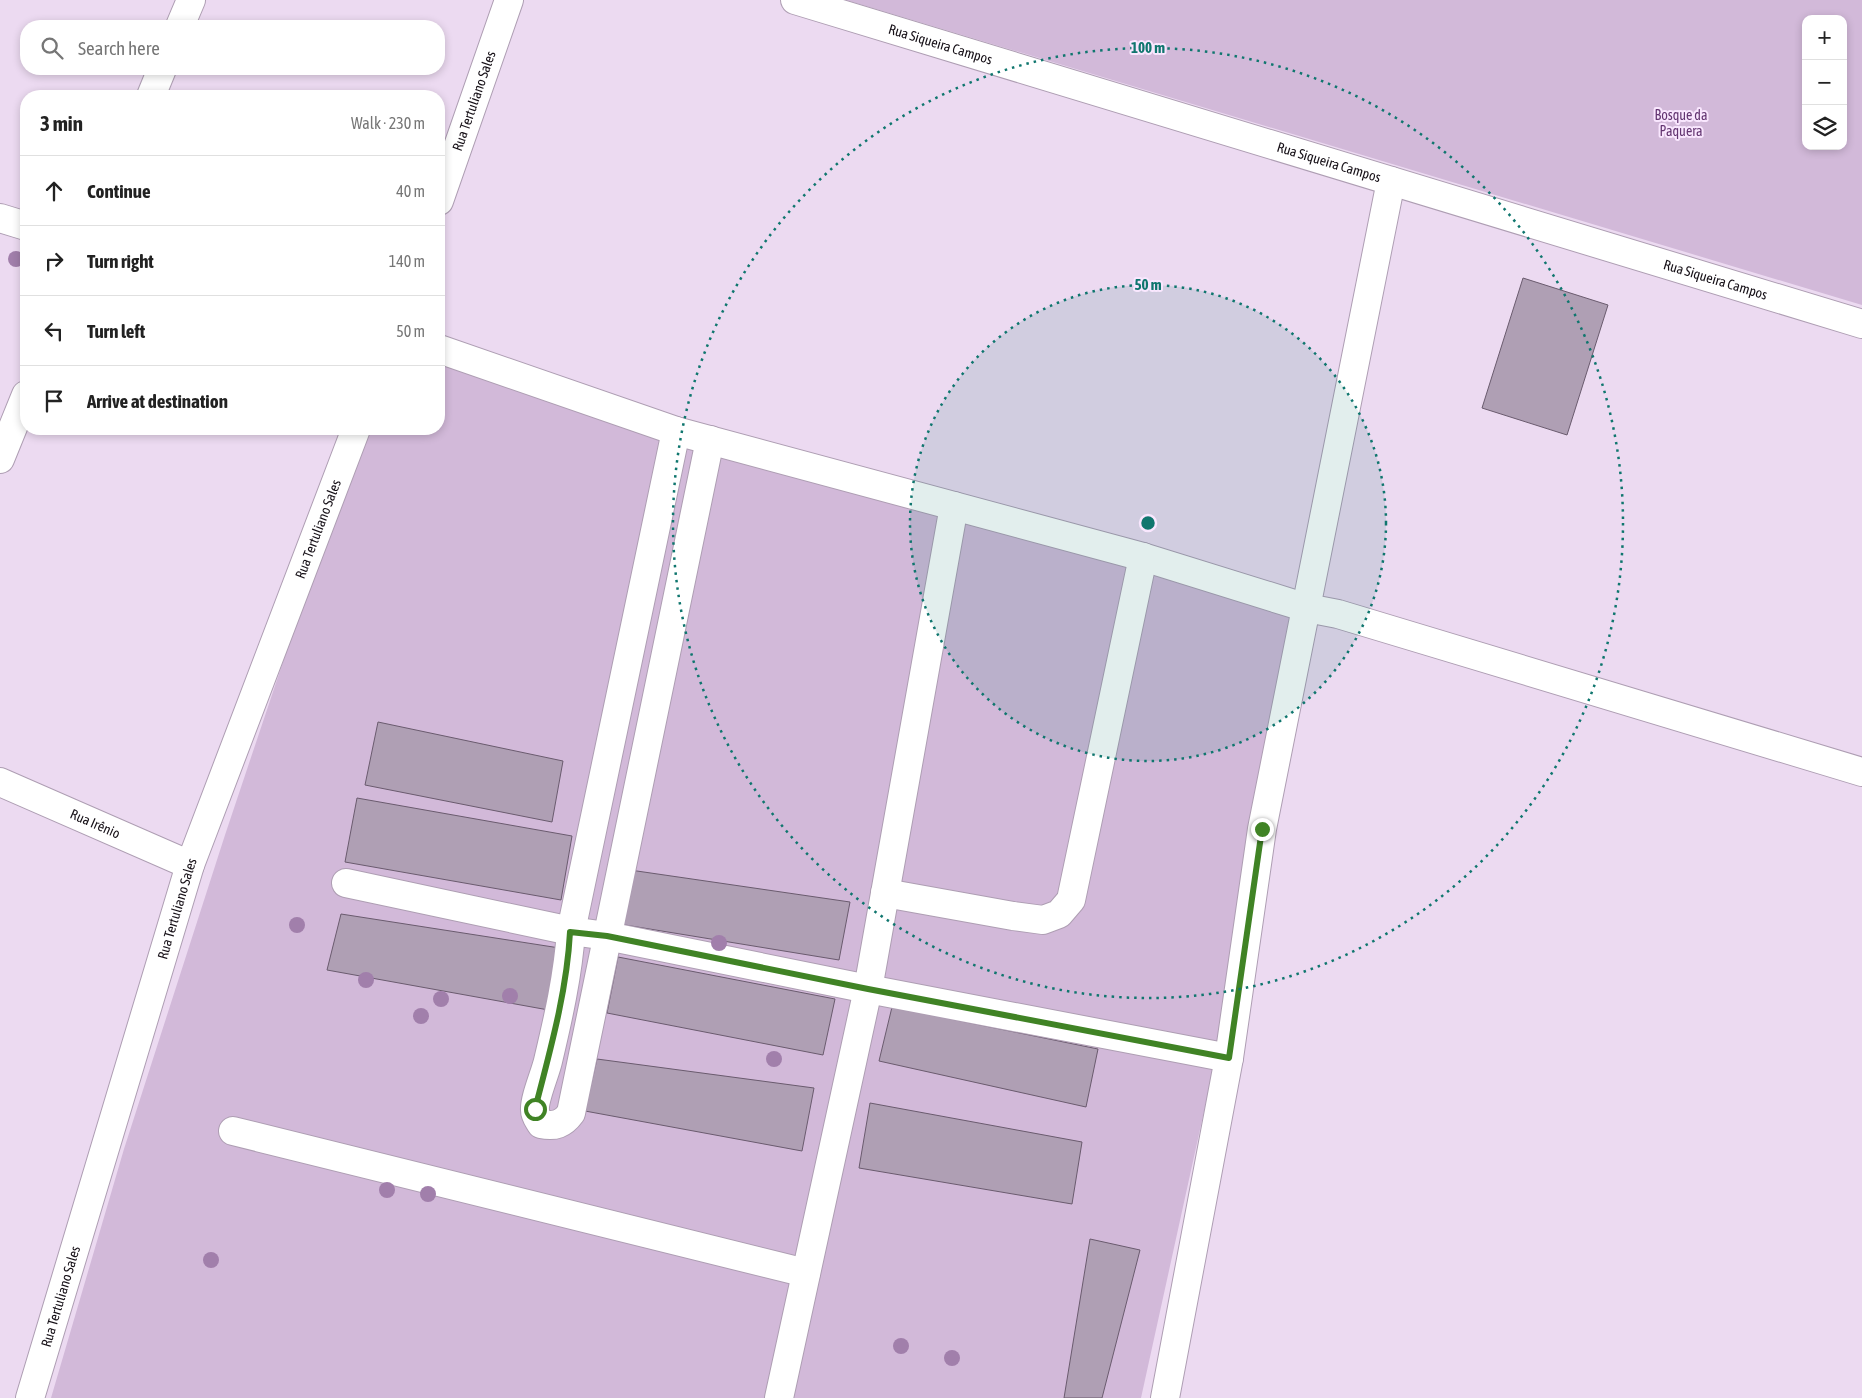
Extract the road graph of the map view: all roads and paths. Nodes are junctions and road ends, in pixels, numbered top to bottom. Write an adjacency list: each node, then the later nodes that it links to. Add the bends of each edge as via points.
1 (191, 0): 4 (street)
2 (509, 0): 8 (street, Rua Tertuliano Sales)
3 (794, 0): 7 (street, Rua Siqueira Campos)
4 (183, 20)
5 (160, 75): 6 (street)
6 (153, 90)
7 (1392, 181): 11 (street, Rua Siqueira Campos); 20 (street)
8 (445, 184)
9 (0, 218): 10 (street)
10 (20, 224)
11 (1862, 324)
12 (445, 351): 14 (street)
13 (20, 411): 17 (street)
14 (676, 432): 16 (street); 26 (street)
15 (354, 435): 23 (street, Rua Tertuliano Sales)
16 (710, 440): 18 (street); 27 (street)
17 (0, 459)
18 (954, 506): 19 (street); 25 (street)
19 (1143, 557): 20 (street); 25 (street, via 1071,900 1059,914 1044,920)
20 (1307, 608): 21 (street, via 1338,614); 29 (street, via 1262,829)
21 (1862, 772)
22 (0, 782): 23 (street, Rua Irênio)
23 (190, 865): 32 (street, Rua Tertuliano Sales)
24 (346, 883): 26 (street)
25 (885, 893): 28 (street)
26 (570, 932): 27 (street); 27 (street, via 560,1006 535,1109 537,1118 548,1126 559,1125 571,1113)
27 (607, 936): 28 (street)
28 (868, 989): 29 (street); 31 (street)
29 (1229, 1058): 34 (street)
30 (233, 1131): 31 (street)
31 (806, 1273): 33 (street)
32 (30, 1398)
33 (779, 1398)
34 (1165, 1398)

